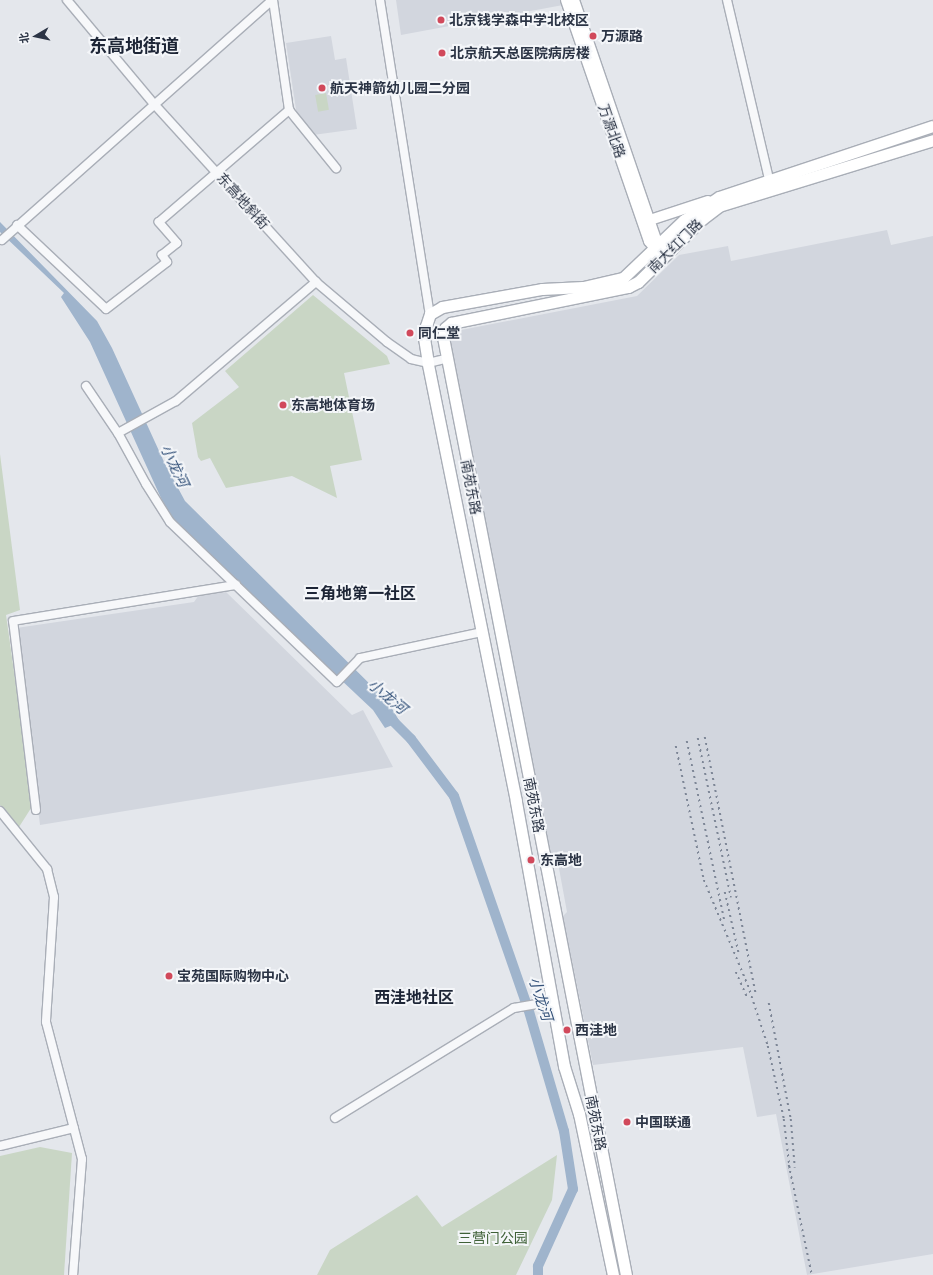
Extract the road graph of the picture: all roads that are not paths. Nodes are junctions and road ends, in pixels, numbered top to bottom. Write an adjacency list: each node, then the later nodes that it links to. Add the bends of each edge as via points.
1 (67, 0): 7 (street, 东高地斜街)
2 (272, 0): 7 (street); 8 (street)
3 (380, 0): 21 (street)
4 (566, 0): 18 (main road, 万源北路, via 650,241)
5 (574, 0): 15 (main road, 万源北路)
6 (727, 0): 13 (street)
7 (154, 104): 12 (street, 东高地斜街); 16 (street)
8 (289, 110): 11 (street); 12 (street)
9 (933, 126): 13 (highway, 南大红门路)
10 (933, 140): 19 (highway, 南大红门路, via 719,206 702,219)
11 (336, 168)
12 (217, 172): 16 (street, via 159,222 177,243 162,256 167,262 106,309); 20 (street, 东高地斜街)
13 (769, 179): 14 (highway, 南大红门路)
14 (719, 197): 15 (main road); 18 (highway, 南大红门路, via 699,208)
15 (650, 220): 18 (main road, 万源北路)
16 (15, 227): 17 (street)
17 (2, 240)
18 (656, 247): 19 (main road); 21 (highway, 南大红门路, via 633,269 614,281 584,287 542,289 455,304)
19 (665, 256): 22 (highway, 南大红门路, via 638,282 623,289 451,323 445,328 443,336)
20 (316, 282): 23 (street, 东高地斜街, via 387,342 411,359); 25 (street, via 176,401)
21 (430, 314): 23 (highway, via 424,338)
22 (446, 359): 23 (street, 东高地斜街); 36 (highway, 南苑东路)
23 (428, 363): 27 (highway, 南苑东路)
24 (86, 386): 25 (street)
25 (121, 431): 26 (street, via 146,484 170,522)
26 (236, 585): 27 (street, via 337,682 360,658); 28 (street, via 13,620)
27 (482, 632): 30 (highway, 南苑东路, via 516,801)
28 (36, 810)
29 (0, 811): 32 (street, via 47,869 54,897 46,1022)
30 (547, 1002): 31 (street, via 514,1008); 35 (highway, 南苑东路, via 579,1114)
31 (335, 1118)
32 (74, 1128): 33 (street); 34 (street, via 82,1159)
33 (0, 1146)
34 (73, 1275)
35 (613, 1275)
36 (626, 1275)

